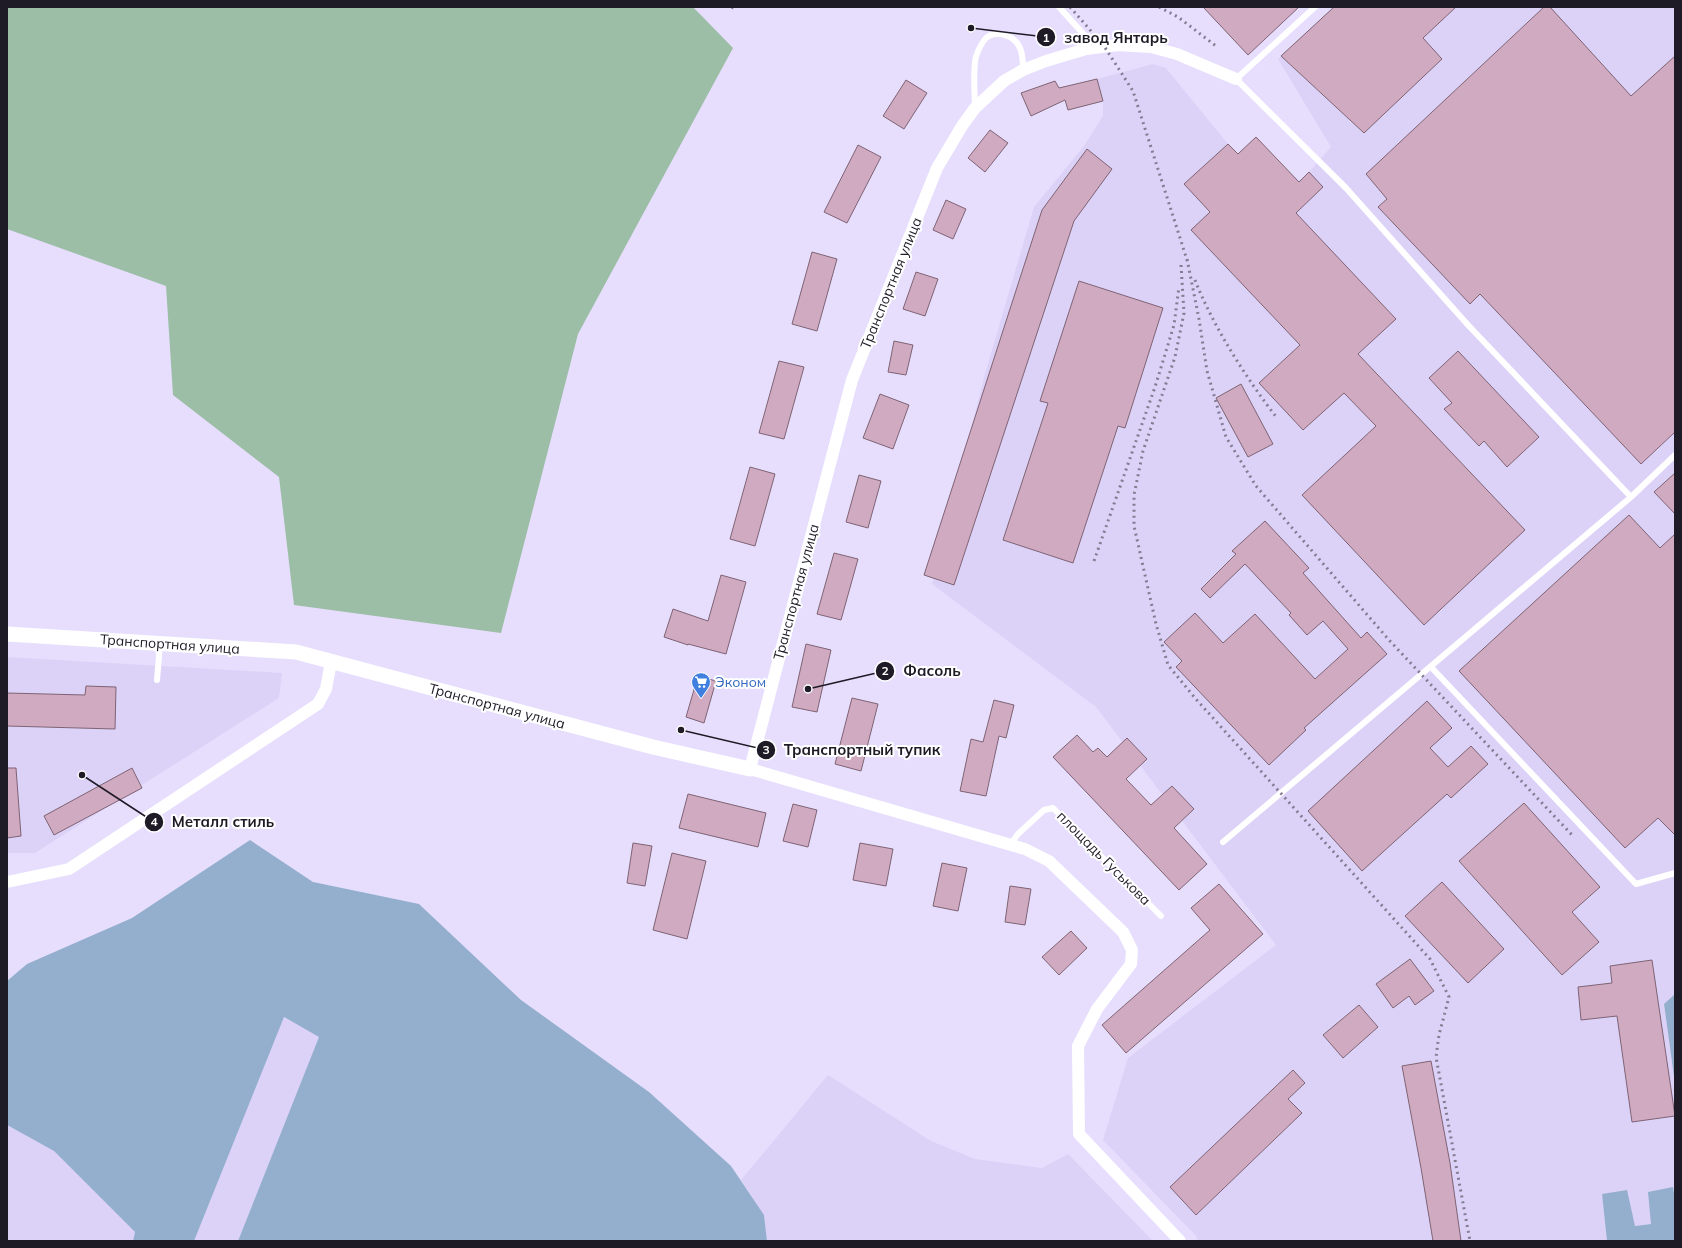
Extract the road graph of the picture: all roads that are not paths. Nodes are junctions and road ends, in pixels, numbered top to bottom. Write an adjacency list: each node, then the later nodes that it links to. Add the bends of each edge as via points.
1 (1059, 7): 3 (lane)
2 (1315, 7): 5 (lane)
3 (1096, 48): 4 (street, via 1067,54); 5 (street, via 1118,45 1151,47 1177,54)
4 (1023, 70): 6 (street, Транспортная улица, via 1004,81); 6 (lane, via 1023,57 1020,47 1014,40 1006,35 996,34 986,38 976,55)
5 (1236, 79): 8 (lane, via 1346,188 1468,325)
6 (975, 108): 14 (street, Транспортная улица, via 937,168 852,380)
7 (1675, 455): 8 (lane)
8 (1631, 497): 12 (lane)
9 (7, 634): 10 (street, Транспортная улица)
10 (160, 644): 11 (street, Транспортная улица, via 296,652); 13 (lane)
11 (331, 662): 14 (street, Транспортная улица, via 654,747); 18 (street, via 326,689 318,704 69,869)
12 (1431, 666): 15 (lane); 17 (lane, via 1636,884)
13 (157, 680)
14 (750, 769): 16 (street)
15 (1223, 842)
16 (1010, 845): 19 (lane, площадь Гуськова, via 1044,810 1053,808); 20 (street, via 1049,861 1123,932 1132,950 1131,964 1097,1009 1078,1046 1079,1134)
17 (1675, 873)
18 (7, 882)
19 (1161, 916)
20 (1180, 1241)

